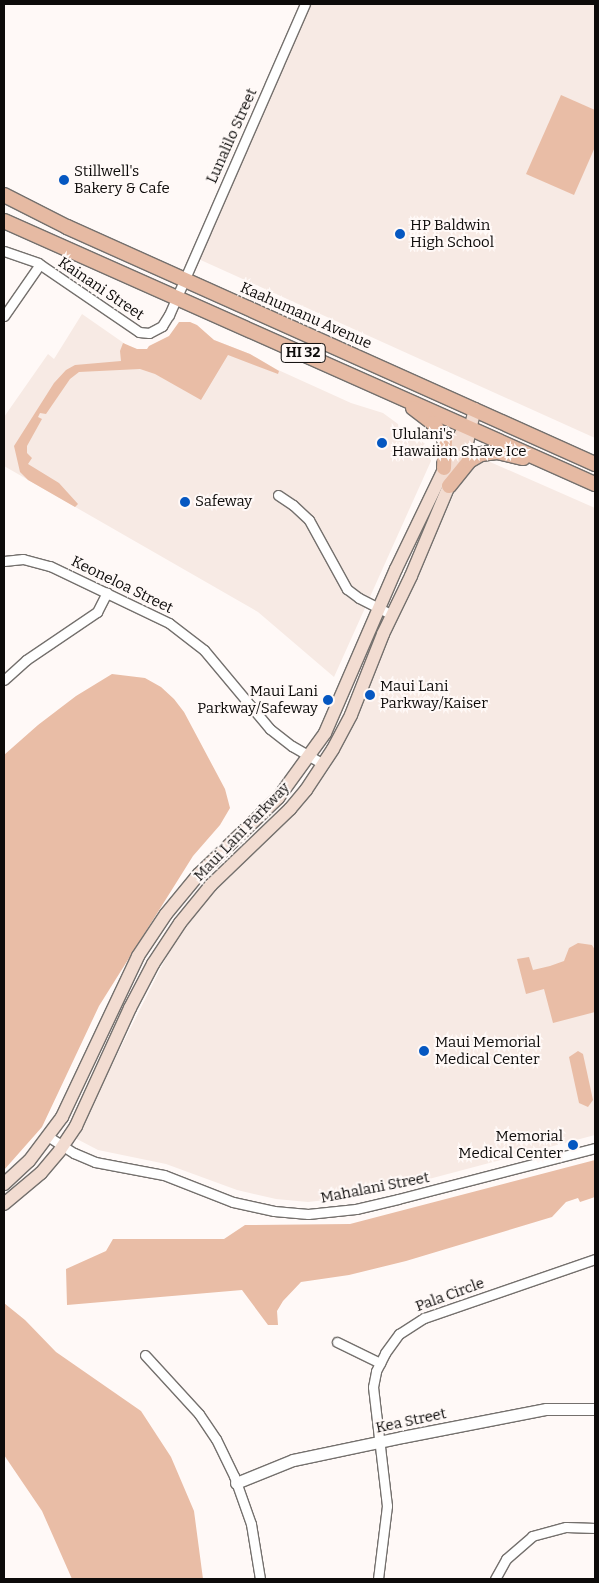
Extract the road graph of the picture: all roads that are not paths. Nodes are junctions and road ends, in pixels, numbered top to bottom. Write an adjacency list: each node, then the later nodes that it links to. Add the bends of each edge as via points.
1 (305, 4): 8 (street, Lunalilo Street)
2 (4, 195): 3 (main road, Kaahumanu Avenue / HI 32)
3 (27, 207): 4 (main road); 5 (main road, via 28,224); 8 (main road, Kaahumanu Avenue / HI 32)
4 (4, 220): 5 (main road, HI 32)
5 (34, 234): 9 (main road, HI 32)
6 (4, 251): 7 (street, Kainani Street)
7 (40, 264): 9 (street, Kainani Street, via 144,334 165,324); 10 (street)
8 (184, 279): 9 (street, Kainani Street); 12 (main road, Kaahumanu Avenue / HI 32)
9 (177, 297): 11 (main road, HI 32)
10 (4, 316)
11 (394, 394): 13 (main road, HI 32); 16 (main road, via 434,423 446,448)
12 (475, 408): 13 (main road, Maui Lani Parkway); 15 (main road, Kaahumanu Avenue / HI 32)
13 (469, 427): 14 (main road, HI 32); 16 (main road, Maui Lani Parkway, via 461,434); 18 (main road, Maui Lani Parkway, via 469,438)
14 (551, 464): 17 (main road, HI 32); 18 (main road, via 497,452 481,454 469,461)
15 (595, 464)
16 (444, 468): 22 (main road, Maui Lani Parkway)
17 (595, 484)
18 (449, 486): 23 (main road, Maui Lani Parkway)
19 (278, 495): 22 (street, via 309,520 347,590)
20 (4, 561): 21 (street, Keoneloa Street, via 23,560 50,566)
21 (106, 592): 24 (street, via 97,612 26,660); 25 (street, Keoneloa Street, via 169,623 204,650 270,729)
22 (380, 609): 23 (street); 25 (main road, Maui Lani Parkway, via 325,732)
23 (392, 615): 26 (main road, Maui Lani Parkway, via 344,728)
24 (4, 680)
25 (309, 756): 26 (street, Keoneloa Street); 27 (main road, Maui Lani Parkway, via 278,798 199,874 166,914 138,956 62,1117)
26 (323, 764): 28 (main road, Maui Lani Parkway, via 290,809 211,885 180,923 153,964 76,1126)
27 (49, 1137): 28 (street, Mahalani Street); 30 (main road, Maui Lani Parkway)
28 (63, 1146): 29 (street, Mahalani Street, via 95,1162 164,1176 234,1202 308,1214 356,1209); 31 (main road, Maui Lani Parkway, via 42,1173)
29 (595, 1148)
30 (4, 1184)
31 (4, 1204)
32 (595, 1259): 35 (street, Pala Circle, via 424,1318 399,1334)
33 (337, 1342): 35 (street)
34 (145, 1355): 38 (street, via 202,1418 216,1439)
35 (380, 1363): 37 (street, Pala Circle, via 373,1387)
36 (595, 1409): 37 (street, Kea Street, via 546,1409)
37 (380, 1443): 38 (street, Kea Street, via 293,1460); 41 (street, Pala Circle, via 387,1506)
38 (236, 1483): 40 (street, via 251,1524)
39 (595, 1528): 42 (street, via 566,1527 532,1536 506,1559)
40 (260, 1579)
41 (378, 1579)
42 (495, 1579)

